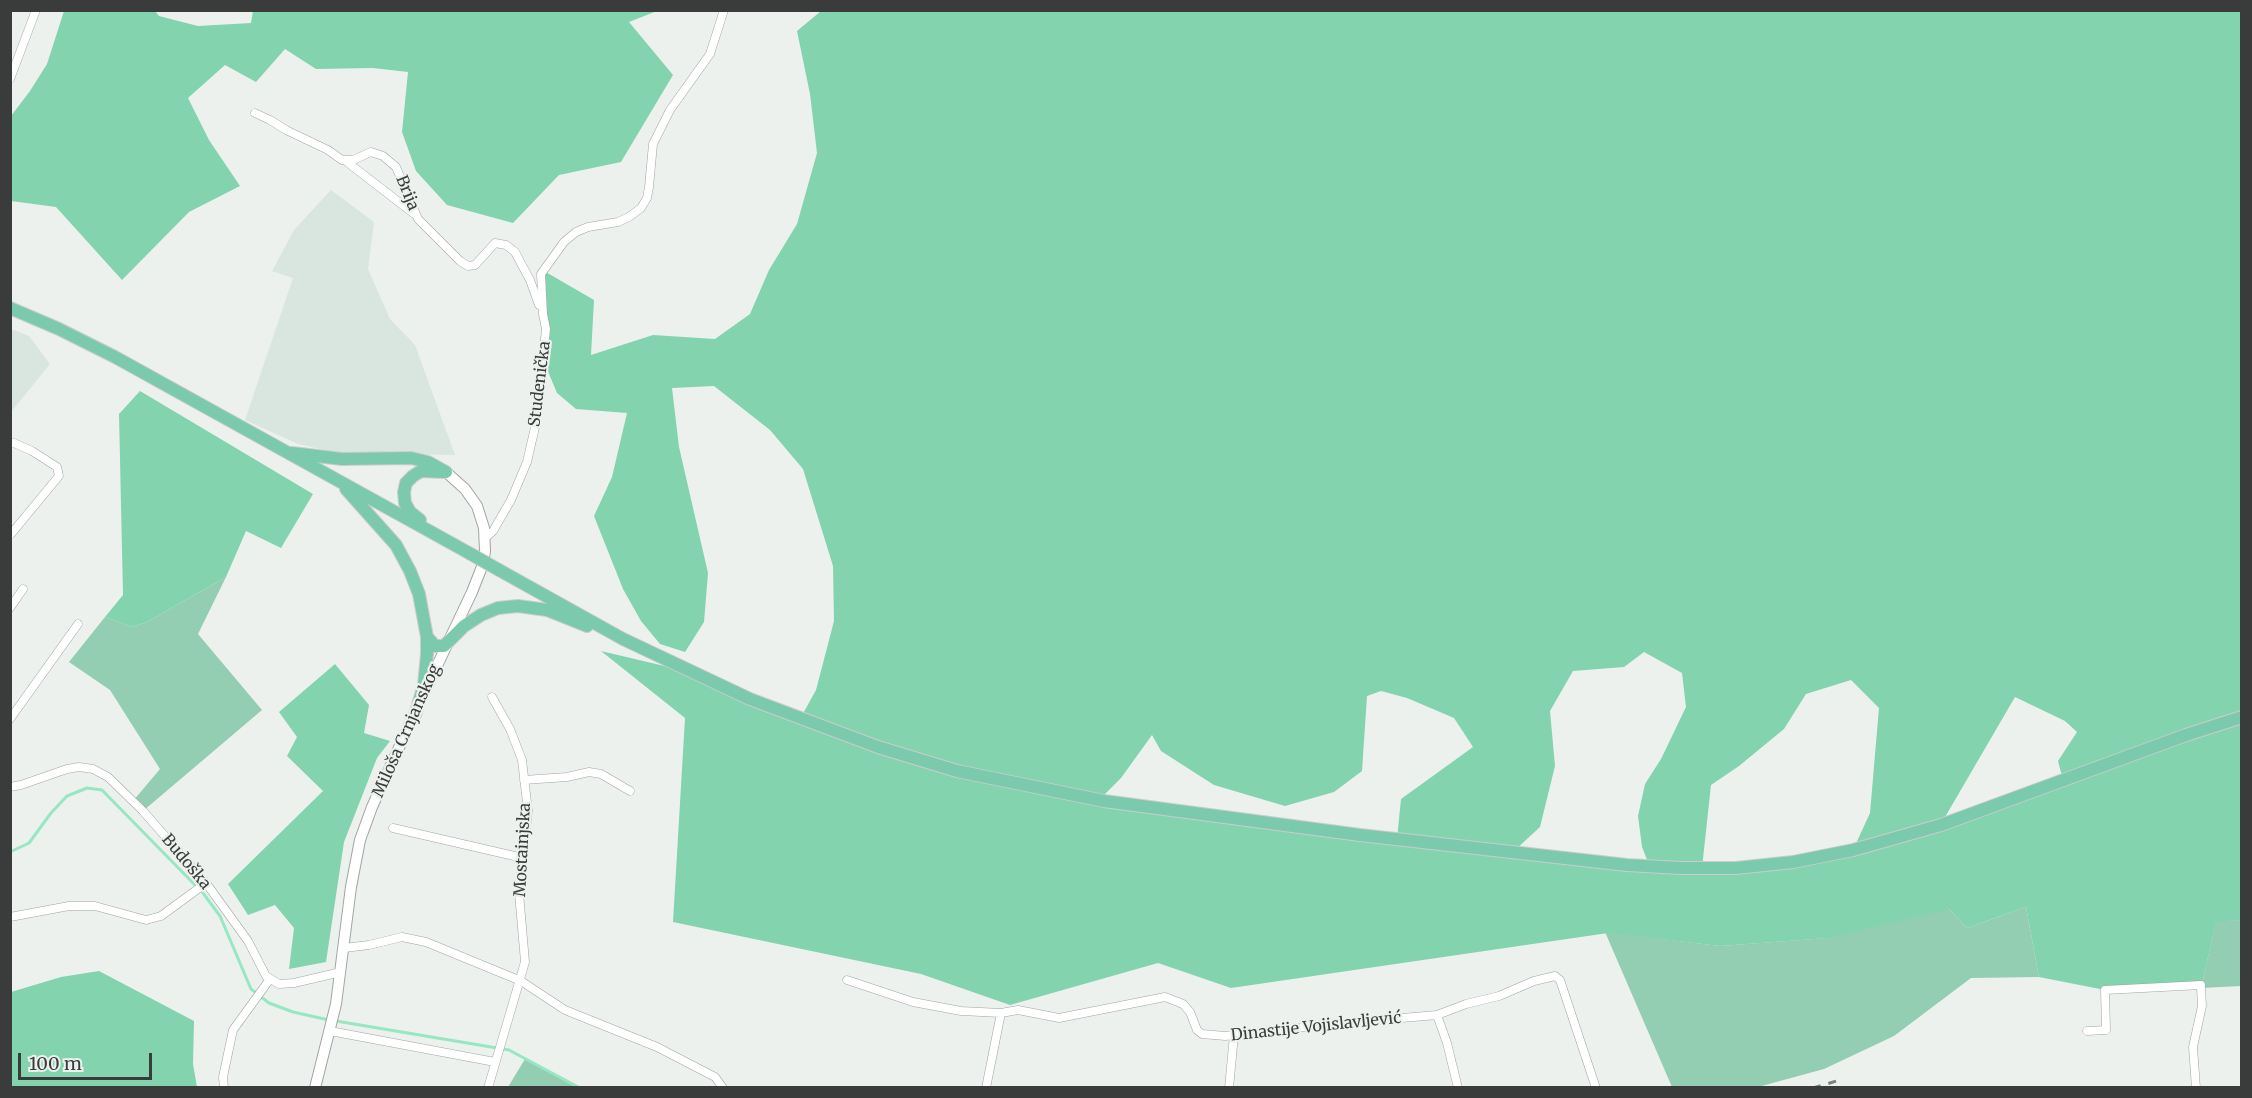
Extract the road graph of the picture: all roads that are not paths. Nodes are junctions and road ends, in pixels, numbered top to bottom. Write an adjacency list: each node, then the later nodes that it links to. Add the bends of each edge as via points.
1 (36, 10): 3 (street)
2 (724, 10): 8 (street, Studenička, via 710,54 670,110 653,144 650,187 642,208 618,222 582,229 564,242 541,274)
3 (10, 79)
4 (255, 113): 5 (street)
5 (347, 162): 6 (street); 6 (street, Brija, via 371,152 392,161)
6 (414, 214): 8 (street, Brija, via 468,266 479,262 495,243 506,245 515,252)
7 (10, 308): 10 (main road, via 105,352)
8 (543, 314): 14 (street, Studenička, via 546,329 540,400 527,462 502,516)
9 (10, 444): 13 (street, via 57,467 59,476)
10 (284, 451): 11 (main road, via 342,459 411,458); 12 (main road)
11 (446, 472): 14 (main road, Miloša Crnjanskog, via 473,500); 15 (main road, via 427,470 415,474 406,483 406,506)
12 (339, 482): 15 (main road); 20 (main road, via 402,555 419,594)
13 (11, 534)
14 (485, 538): 21 (main road, Miloša Crnjanskog, via 480,572)
15 (466, 552): 19 (main road, bridge)
16 (23, 589): 17 (street)
17 (10, 608)
18 (78, 624): 25 (street)
19 (609, 631): 21 (main road, via 538,608 509,606 473,620); 24 (main road, via 785,714 900,755 992,780 1092,799 1276,824 1651,867 1753,867 1872,846)
20 (427, 637): 21 (main road, via 435,646); 23 (main road, via 425,675)
21 (447, 645): 23 (main road, Miloša Crnjanskog)
22 (492, 697): 26 (street, Mostainjska, via 510,729)
23 (415, 715): 33 (main road, Miloša Crnjanskog, via 360,840)
24 (2241, 717)
25 (10, 719)
26 (524, 780): 28 (street, via 589,772 601,774); 30 (street, Mostainjska, via 528,811)
27 (10, 787): 31 (street, Budoška, via 67,769 93,769 120,787)
28 (630, 791)
29 (393, 828): 30 (street)
30 (523, 858): 37 (street, Mostainjska, via 519,893 525,962)
31 (206, 883): 32 (street, via 161,916 147,920 95,906); 35 (street, Budoška)
32 (10, 917)
33 (344, 948): 34 (main road, Miloša Crnjanskog); 37 (street, via 402,937 426,942)
34 (341, 972): 35 (street, via 294,983 279,984); 40 (main road, Miloša Crnjanskog)
35 (270, 979): 45 (street, via 233,1030)
36 (847, 980): 38 (street, via 913,1002)
37 (521, 981): 43 (street, Mostainjska); 47 (street, via 565,1010 657,1047 715,1077)
38 (1001, 1013): 42 (street, Dinastije Vojislavljević, via 1018,1010 1059,1018 1165,998 1183,1004 1202,1034); 48 (street)
39 (1437, 1015): 42 (street, Dinastije Vojislavljević); 50 (street); 51 (street, Dinastije Vojislavljević, via 1557,976)
40 (331, 1028): 43 (street); 46 (main road)
41 (2087, 1030): 52 (street, via 2106,1030 2105,990 2201,987 2202,1006 2193,1047)
42 (1234, 1035): 49 (street)
43 (495, 1060): 44 (street)
44 (488, 1087)
45 (224, 1088)
46 (315, 1088)
47 (723, 1088)
48 (986, 1088)
49 (1229, 1088)
50 (1458, 1088)
51 (1596, 1088)
52 (2196, 1088)

